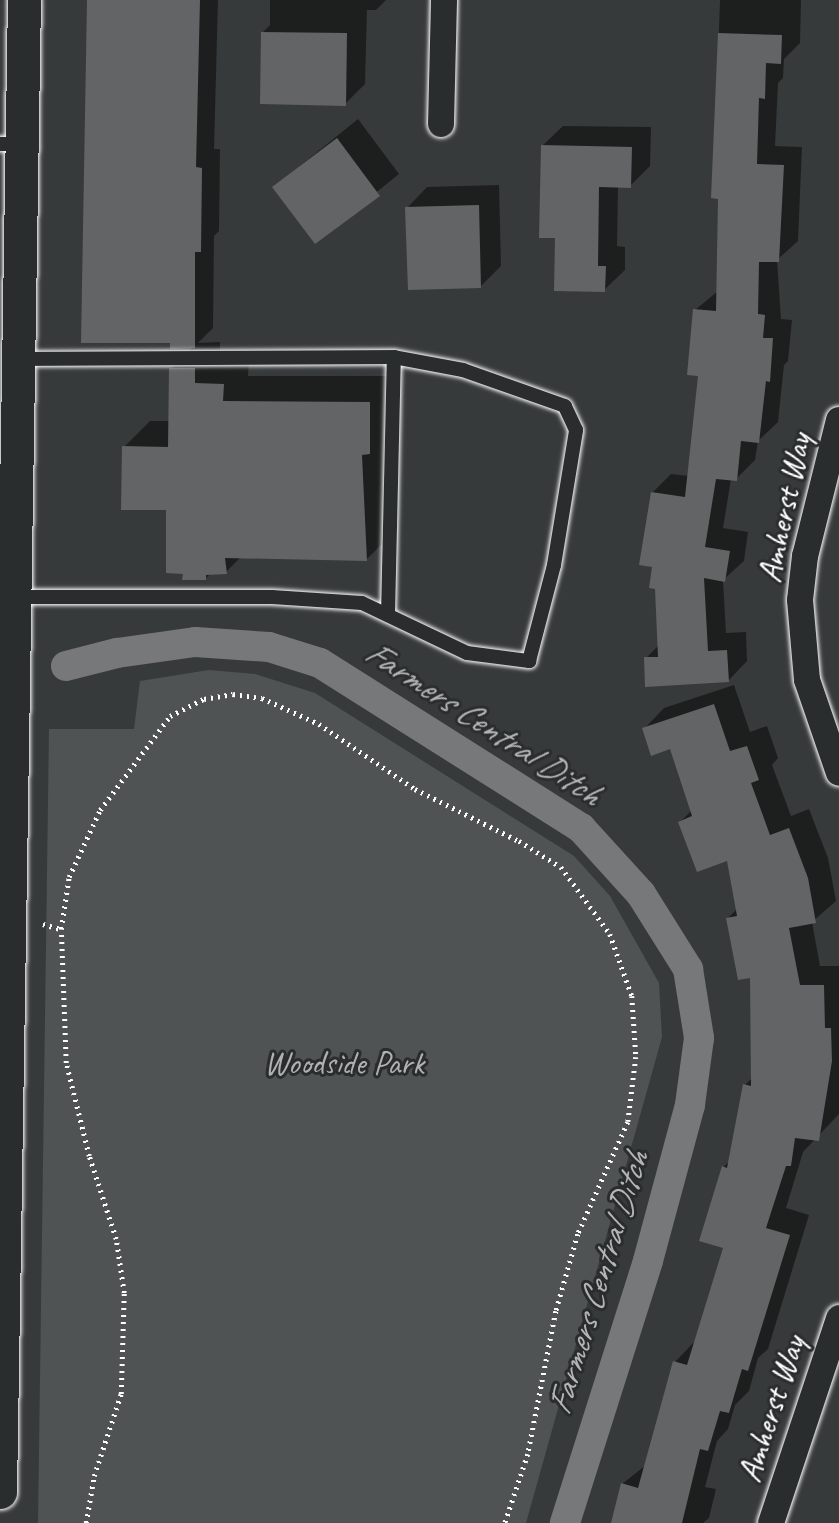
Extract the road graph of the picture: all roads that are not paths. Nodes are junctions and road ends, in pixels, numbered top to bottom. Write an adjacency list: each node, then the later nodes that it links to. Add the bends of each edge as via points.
1 (24, 0): 4 (street)
2 (444, 0): 3 (street)
3 (440, 124)
4 (11, 144): 6 (street)
5 (394, 357): 6 (lane); 9 (lane); 9 (lane, via 463,370 565,405 576,430 554,565 529,661 467,653)
6 (12, 370): 8 (street)
7 (839, 420): 10 (street, Amherst Way, via 805,556 800,600 807,680)
8 (15, 597): 9 (lane, via 272,597 362,603); 11 (street)
9 (388, 615)
10 (839, 773)
11 (4, 923): 13 (street)
12 (839, 1318): 14 (street, Amherst Way)
13 (0, 1492)
14 (771, 1523)

